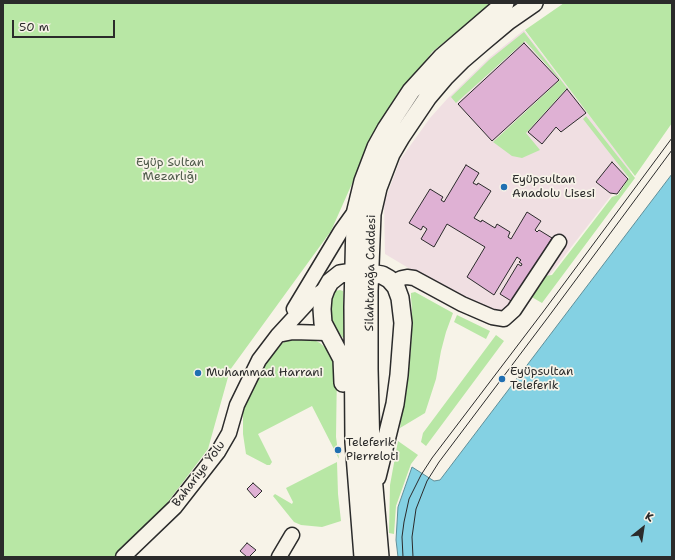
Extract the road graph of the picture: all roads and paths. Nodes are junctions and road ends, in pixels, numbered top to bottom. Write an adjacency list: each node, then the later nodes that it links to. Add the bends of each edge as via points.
1 (505, 3): 3 (main road, Silahtarağa Caddesi, via 442,56 411,91 376,147 363,181)
2 (534, 3): 5 (main road, Silahtarağa Caddesi, via 508,21 445,77 424,102 401,137 386,166 374,202)
3 (356, 210): 5 (main road, Silahtarağa Caddesi); 9 (street)
4 (559, 242): 6 (street, via 514,310 504,319 492,317 462,304 414,278 407,277)
5 (362, 272): 6 (main road, via 382,275); 7 (main road, via 340,274); 10 (main road, Silahtarağa Caddesi); 11 (main road, Silahtarağa Caddesi)
6 (393, 282): 11 (main road, via 400,298 403,323 399,375 392,421)
7 (326, 289): 8 (main road, via 322,297 322,309); 9 (street, via 312,298)
8 (327, 333): 9 (street, via 293,332); 10 (main road, via 342,359 344,404)
9 (278, 335): 13 (street, Bahariye Yolu, via 258,360 237,405 229,433 218,452 175,507)
10 (354, 430): 15 (main road, Silahtarağa Caddesi)
11 (373, 489): 16 (main road, Silahtarağa Caddesi)
12 (292, 534): 14 (street)
13 (123, 557)
14 (279, 557)
15 (363, 557)
16 (380, 557)

